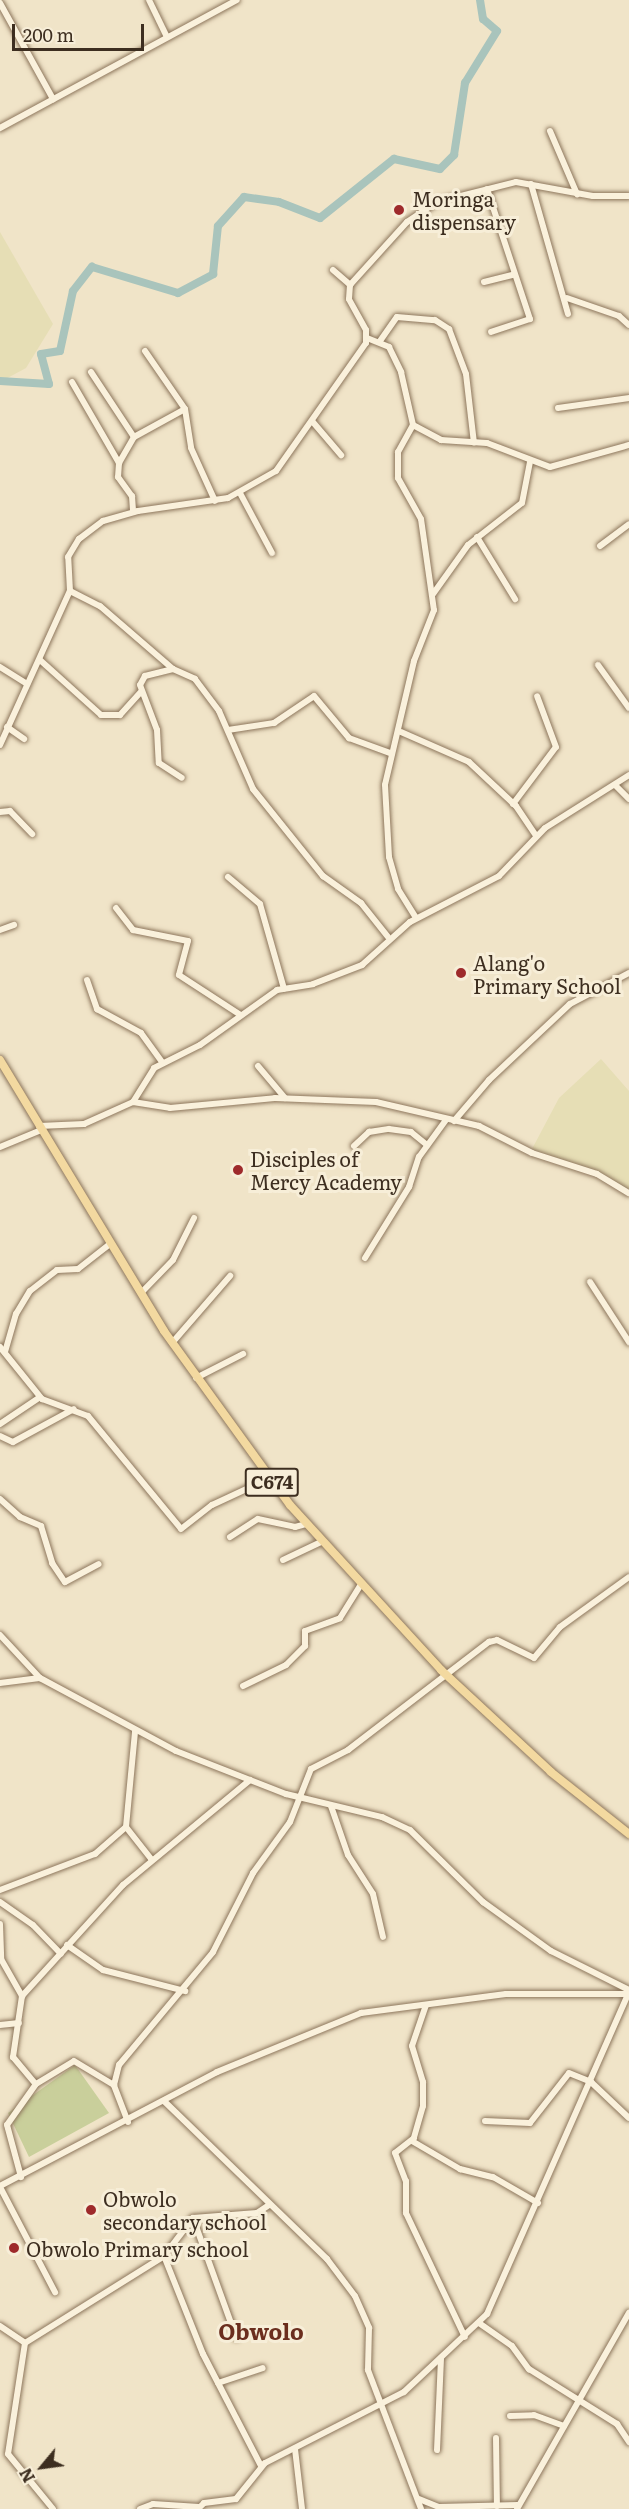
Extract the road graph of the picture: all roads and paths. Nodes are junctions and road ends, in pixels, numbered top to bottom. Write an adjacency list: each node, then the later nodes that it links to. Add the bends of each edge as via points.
1 (149, 0): 4 (street)
2 (237, 0): 4 (street)
3 (0, 3): 5 (street)
4 (168, 37): 5 (street)
5 (53, 99): 6 (street)
6 (0, 128)
7 (550, 131): 10 (street)
8 (531, 183): 9 (street); 10 (street); 16 (street)
9 (487, 189): 13 (street); 15 (street, via 418,213)
10 (577, 194): 11 (street)
11 (629, 196)
12 (333, 270): 15 (street)
13 (513, 275): 14 (street); 19 (street, via 530,322)
14 (484, 282)
15 (350, 285): 20 (street, via 349,299)
16 (567, 298): 17 (street); 18 (street, via 619,316)
17 (568, 314)
18 (629, 325)
19 (491, 332)
20 (367, 338): 21 (street); 28 (street)
21 (380, 341): 29 (street, via 399,363); 31 (street, via 397,317 435,320 449,329 466,374)
22 (145, 351): 27 (street)
23 (91, 372): 30 (street)
24 (72, 382): 35 (street)
25 (629, 399): 26 (street)
26 (558, 408)
27 (185, 409): 30 (street); 37 (street, via 191,448)
28 (312, 421): 33 (street); 36 (street, via 276,471)
29 (413, 425): 31 (street, via 441,440); 44 (street, via 398,452 398,478 420,519)
30 (134, 436): 35 (street)
31 (474, 443): 34 (street, via 492,444)
32 (629, 445): 34 (street, via 557,467)
33 (341, 455)
34 (530, 462): 40 (street, via 523,501)
35 (119, 463): 38 (street, via 118,477 132,496)
36 (240, 493): 37 (street); 42 (street)
37 (215, 501): 38 (street)
38 (133, 512): 43 (street, via 103,521 79,539 68,557)
39 (629, 524): 41 (street)
40 (477, 537): 44 (street); 45 (street)
41 (600, 546)
42 (272, 553)
43 (70, 591): 46 (street); 49 (street, via 107,611)
44 (433, 594): 56 (street, via 433,619 414,661)
45 (515, 599)
46 (40, 660): 50 (street); 51 (street, via 101,715 120,715)
47 (598, 665): 53 (street)
48 (0, 667): 50 (street)
49 (173, 669): 51 (street, via 145,676); 55 (street, via 195,679)
50 (27, 684): 54 (street)
51 (141, 692): 61 (street, via 157,730 159,763)
52 (537, 696): 64 (street, via 556,747)
53 (629, 708)
54 (7, 727): 57 (street); 58 (street)
55 (228, 730): 59 (street, via 274,723 314,696 349,738); 73 (street, via 253,789 323,876 361,903)
56 (401, 732): 59 (street); 64 (street, via 469,762)
57 (24, 739)
58 (0, 745)
59 (390, 753): 70 (street, via 388,851 398,889)
60 (629, 775): 62 (street)
61 (182, 778)
62 (615, 785): 63 (street); 67 (street)
63 (629, 799)
64 (513, 804): 67 (street)
65 (0, 812): 66 (street, via 10,811)
66 (32, 834)
67 (536, 836): 70 (street, via 499,876)
68 (228, 877): 76 (street, via 260,904)
69 (116, 908): 77 (street, via 133,930 188,941 179,975)
70 (416, 918): 73 (street)
71 (14, 925): 72 (street)
72 (0, 930)
73 (388, 938): 76 (street, via 362,965)
74 (629, 973): 84 (street, via 570,1004 489,1080)
75 (87, 980): 79 (street, via 97,1009 141,1033)
76 (284, 989): 77 (street)
77 (239, 1014): 79 (street, via 200,1046)
78 (0, 1060): 85 (main road, C674)
79 (163, 1064): 82 (street, via 141,1083)
80 (258, 1066): 81 (street)
81 (285, 1098): 82 (street, via 170,1108); 83 (street, via 376,1102)
82 (133, 1102): 85 (street, via 84,1124)
83 (446, 1120): 84 (street); 86 (street)
84 (454, 1121): 89 (street, via 597,1174)
85 (40, 1128): 88 (street); 91 (main road, C674)
86 (427, 1145): 87 (street, via 411,1132 389,1129 369,1132); 92 (street, via 409,1187)
87 (354, 1146)
88 (0, 1147)
89 (629, 1193)
90 (194, 1218): 95 (street, via 174,1260)
91 (111, 1243): 95 (main road, C674); 98 (street, via 78,1269 53,1271 30,1291)
92 (365, 1258)
93 (230, 1276): 97 (street)
94 (590, 1282): 96 (street)
95 (141, 1293): 97 (main road, C674)
96 (629, 1342)
97 (172, 1343): 100 (main road, C674)
98 (3, 1349): 101 (street)
99 (243, 1354): 100 (street)
100 (196, 1378): 105 (main road, C674)
101 (40, 1397): 102 (street); 103 (street)
102 (74, 1409): 104 (street, via 13,1442); 105 (street, via 88,1416 181,1529 212,1505)
103 (0, 1424)
104 (0, 1436)
105 (270, 1478): 107 (main road, C674)
106 (0, 1498): 111 (street, via 20,1517 41,1526 51,1563 65,1582)
107 (306, 1524): 108 (street, via 295,1527 258,1519); 109 (main road, C674)
108 (230, 1537)
109 (321, 1542): 110 (street); 113 (main road, C674)
110 (283, 1560)
111 (99, 1564)
112 (629, 1577): 115 (street, via 560,1627 534,1658 497,1640)
113 (361, 1585): 115 (main road, C674); 118 (street, via 340,1618 305,1631 305,1646 286,1665)
114 (0, 1635): 116 (street)
115 (447, 1676): 121 (street, via 348,1750 314,1767); 124 (main road, C674, via 551,1772)
116 (40, 1678): 117 (street); 119 (street)
117 (0, 1683)
118 (243, 1686)
119 (135, 1731): 120 (street); 123 (street)
120 (250, 1780): 121 (street); 125 (street)
121 (301, 1799): 122 (street); 132 (street)
122 (331, 1806): 129 (street, via 345,1849 373,1894); 133 (street, via 410,1830 483,1902 551,1951)
123 (126, 1827): 125 (street); 126 (street, via 95,1854)
124 (629, 1834)
125 (152, 1860): 130 (street)
126 (0, 1890)
127 (0, 1902): 131 (street, via 33,1925)
128 (0, 1924): 134 (street, via 1,1959)
129 (383, 1937)
130 (67, 1945): 131 (street); 132 (street, via 103,1970)
131 (60, 1954): 134 (street)
132 (185, 1991): 140 (street, via 140,2037 119,2065)
133 (629, 1993): 135 (street, via 506,1994); 138 (street)
134 (22, 1996): 136 (street)
135 (426, 2005): 141 (street, via 338,2020); 145 (street, via 412,2046 424,2095)
136 (19, 2024): 137 (street); 139 (street, via 14,2057)
137 (0, 2025)
138 (591, 2082): 142 (street); 143 (street, via 564,2074 530,2123); 148 (street)
139 (36, 2084): 140 (street, via 74,2061); 146 (street, via 7,2125)
140 (114, 2085): 144 (street)
141 (164, 2101): 144 (street); 149 (street)
142 (629, 2118)
143 (485, 2121)
144 (128, 2122): 146 (street)
145 (412, 2141): 148 (street, via 460,2169 493,2177); 157 (street, via 395,2153 406,2181 404,2205)
146 (21, 2177): 147 (street)
147 (0, 2187): 152 (street)
148 (538, 2203): 154 (street, via 493,2305)
149 (269, 2205): 150 (street, via 257,2213); 163 (street, via 327,2259 355,2296 369,2328 368,2370)
150 (194, 2218): 151 (street); 156 (street)
151 (164, 2256): 158 (street); 161 (street)
152 (55, 2292)
153 (629, 2313): 162 (street)
154 (478, 2323): 157 (street); 162 (street, via 512,2346 529,2369)
155 (0, 2326): 158 (street)
156 (236, 2337)
157 (465, 2337): 159 (street)
158 (26, 2343): 175 (street, via 8,2454)
159 (441, 2358): 163 (street); 169 (street)
160 (263, 2368): 161 (street)
161 (218, 2383): 170 (street)
162 (577, 2399): 165 (street); 167 (street, via 617,2424)
163 (385, 2404): 168 (street); 171 (street)
164 (510, 2416): 165 (street, via 534,2415)
165 (564, 2426): 173 (street)
166 (496, 2438): 172 (street)
167 (629, 2442)
168 (295, 2449): 170 (street); 177 (street)
169 (437, 2450)
170 (261, 2466): 174 (street, via 236,2499)
171 (419, 2499): 172 (street, via 439,2507); 178 (street)
172 (497, 2506): 173 (street)
173 (517, 2507)
174 (198, 2508): 176 (street, via 153,2504)
175 (54, 2509)
176 (140, 2509)
177 (302, 2509)
178 (421, 2509)

